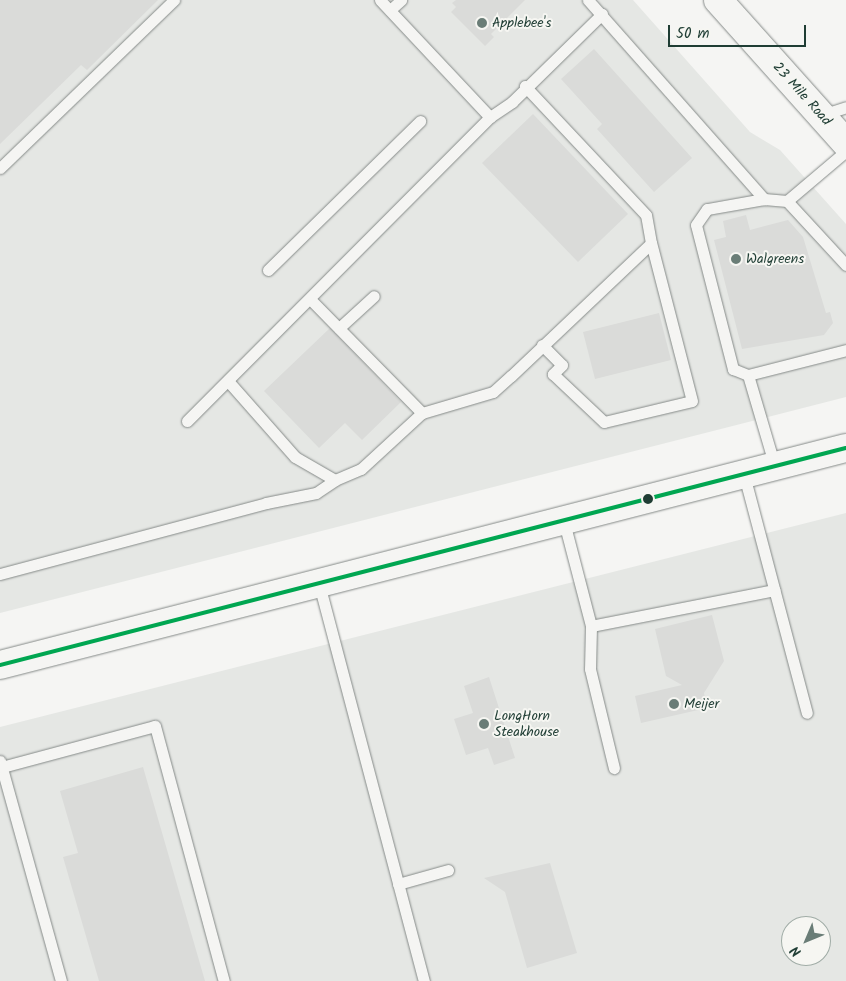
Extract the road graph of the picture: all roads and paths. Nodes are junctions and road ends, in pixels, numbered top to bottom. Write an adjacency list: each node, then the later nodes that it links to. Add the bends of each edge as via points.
1 (174, 0): 14 (lane)
2 (380, 0): 6 (lane)
3 (401, 0): 6 (lane)
4 (588, 0): 7 (lane)
5 (718, 0): 9 (main road, 23 Mile Road)
6 (390, 10): 10 (lane)
7 (602, 14): 8 (lane); 15 (lane)
8 (525, 86): 10 (lane, via 512,102); 17 (lane, via 646,215)
9 (834, 111): 12 (main road, 23 Mile Road)
10 (490, 117): 21 (lane)
11 (420, 121): 19 (lane)
12 (846, 143)
13 (846, 151): 16 (lane)
14 (0, 168)
15 (764, 199): 16 (lane); 25 (lane, via 707,209 696,225 733,369)
16 (787, 202): 18 (lane)
17 (651, 243): 23 (lane); 23 (lane, via 692,401 604,422 553,374 562,365)
18 (846, 265)
19 (268, 270)
20 (374, 296): 22 (lane)
21 (310, 299): 22 (lane); 26 (lane)
22 (338, 328): 27 (lane)
23 (542, 345): 27 (lane, via 493,392)
24 (846, 350): 25 (lane)
25 (748, 375): 30 (lane)
26 (228, 381): 28 (lane); 32 (lane, via 295,457)
27 (422, 413): 32 (lane, via 361,469)
28 (187, 421)
29 (846, 448): 30 (main road)
30 (775, 466): 31 (main road)
31 (744, 474): 33 (main road); 36 (lane)
32 (335, 480): 34 (lane, via 316,494 257,506)
33 (564, 522): 35 (main road); 37 (lane)
34 (0, 574)
35 (320, 584): 38 (main road); 43 (lane)
36 (774, 590): 37 (lane); 39 (lane)
37 (591, 626): 41 (lane, via 590,669)
38 (0, 665)
39 (807, 713)
40 (1, 764): 44 (lane); 45 (lane, via 155,726)
41 (614, 768)
42 (448, 870): 43 (lane)
43 (398, 884): 46 (lane)
44 (61, 981)
45 (224, 981)
46 (424, 981)

